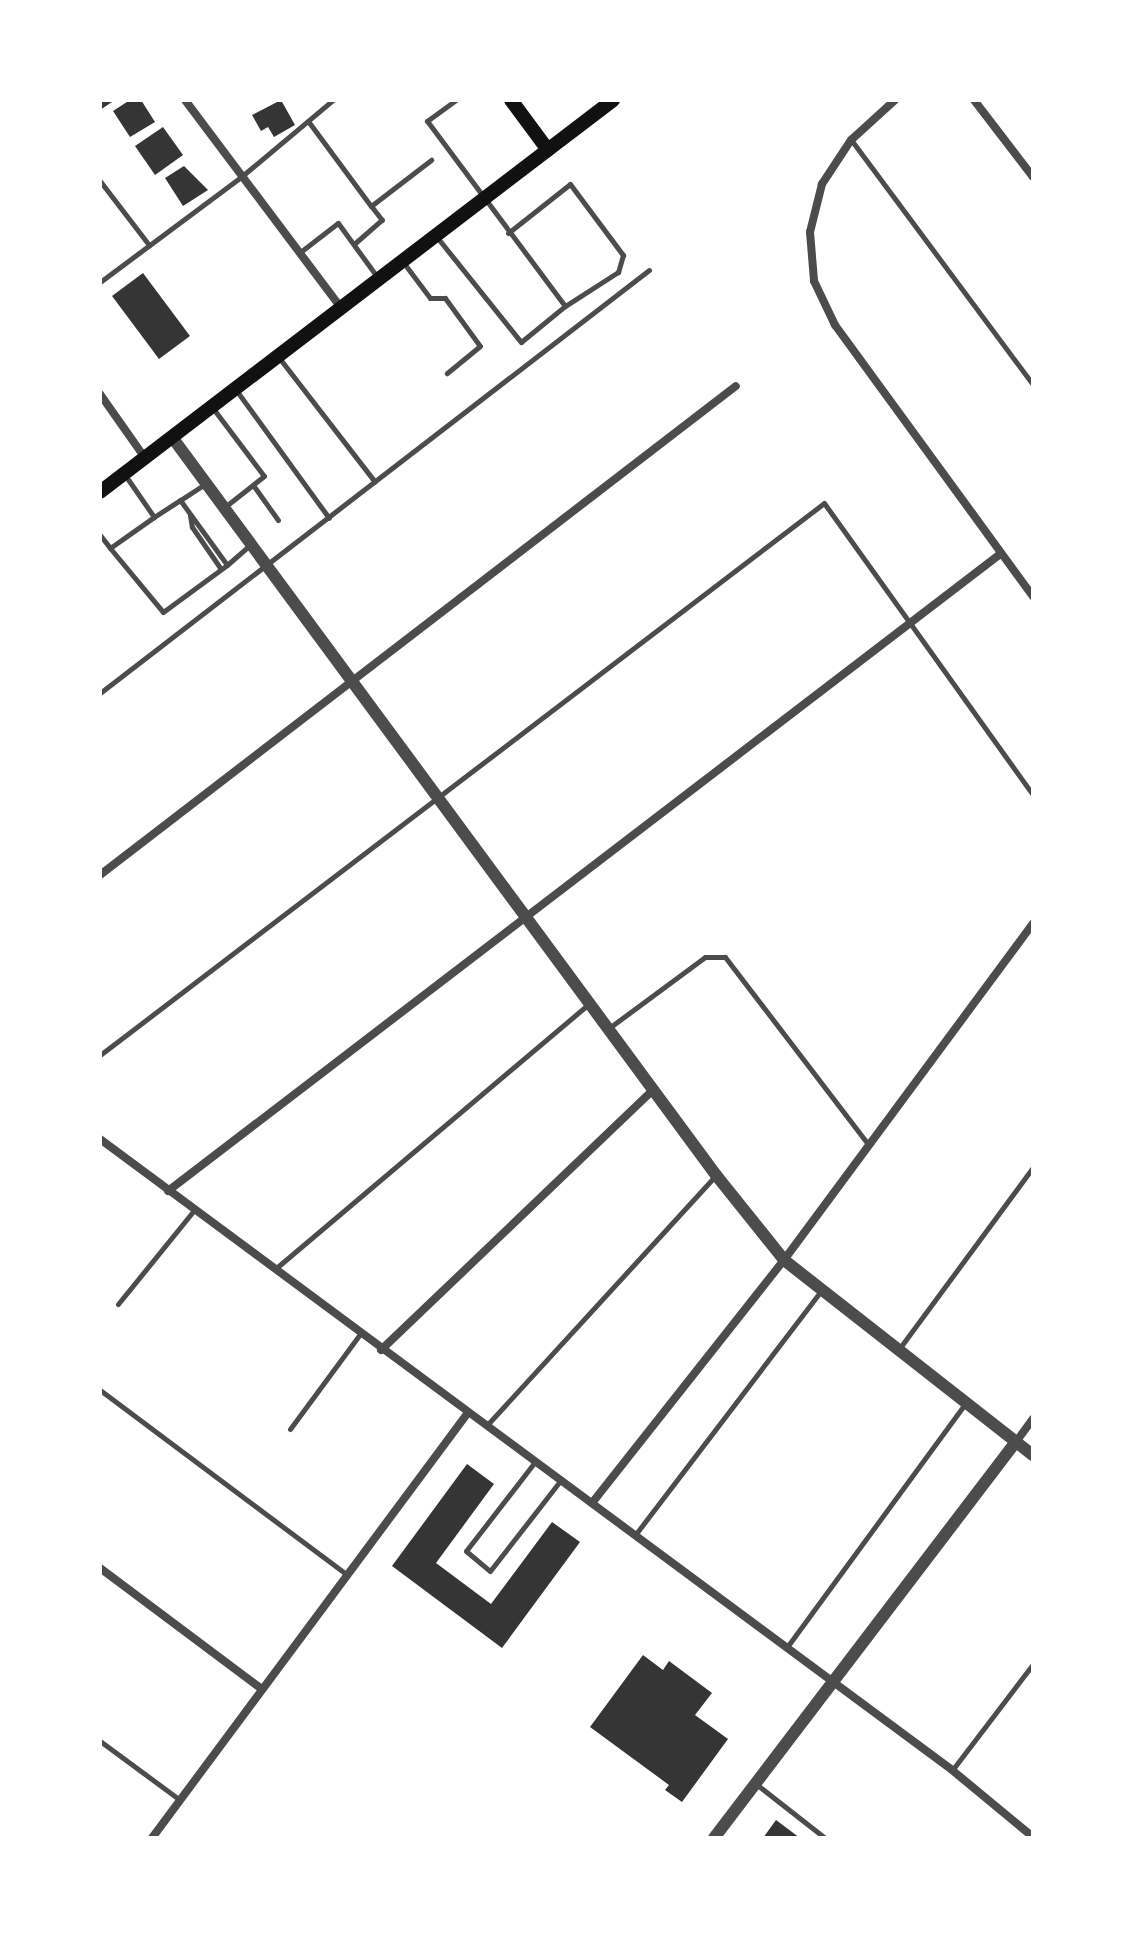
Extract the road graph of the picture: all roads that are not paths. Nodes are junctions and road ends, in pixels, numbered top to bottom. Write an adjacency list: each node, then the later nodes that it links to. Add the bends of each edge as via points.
1 (185, 100): 12 (street)
2 (333, 100): 8 (lane)
3 (456, 100): 15 (lane, via 427,121)
4 (511, 100): 10 (main road)
5 (895, 100): 9 (street)
6 (974, 100): 13 (street)
7 (607, 102): 10 (main road)
8 (308, 121): 12 (lane); 16 (lane)
9 (851, 140): 30 (lane); 50 (street, via 829,171 814,208 814,281 835,325)
10 (548, 150): 15 (main road)
11 (431, 160): 16 (lane)
12 (242, 176): 20 (lane); 21 (street)
13 (1033, 177)
14 (100, 181): 20 (lane)
15 (482, 199): 17 (lane); 18 (main road)
16 (371, 206): 19 (lane, via 382,220)
17 (508, 233): 26 (lane); 26 (lane, via 570,184 623,255 618,272)
18 (435, 236): 22 (main road); 26 (lane, via 521,342)
19 (354, 244): 21 (lane, via 338,223); 24 (lane)
20 (149, 245): 25 (lane)
21 (299, 253): 27 (street)
22 (402, 261): 24 (main road); 29 (lane, via 430,298 445,298 480,346)
23 (649, 270): 38 (lane)
24 (379, 279): 27 (main road)
25 (100, 282)
26 (565, 306)
27 (341, 308): 28 (main road)
28 (278, 356): 32 (main road); 38 (lane)
29 (447, 373)
30 (1033, 385)
31 (736, 386): 55 (street)
32 (235, 389): 34 (main road); 45 (lane)
33 (100, 394): 36 (street)
34 (212, 407): 35 (main road); 40 (lane, via 264,476)
35 (172, 437): 36 (main road); 39 (street)
36 (145, 458): 37 (main road)
37 (124, 474): 41 (main road); 44 (lane)
38 (375, 482): 45 (lane)
39 (206, 483): 42 (lane); 43 (street)
40 (253, 485): 43 (lane); 46 (lane)
41 (100, 492)
42 (180, 500): 44 (lane); 52 (lane)
43 (224, 509): 48 (street)
44 (154, 517): 49 (lane)
45 (329, 518): 51 (lane)
46 (278, 520)
47 (100, 535): 49 (lane)
48 (251, 545): 51 (street); 52 (lane)
49 (110, 548): 52 (lane, via 163,612)
50 (999, 555): 53 (street); 54 (street)
51 (266, 565): 55 (street); 56 (lane)
52 (224, 567)
53 (1033, 597)
54 (912, 621): 57 (lane); 58 (lane, via 824,503); 60 (street)
55 (352, 682): 58 (street); 59 (street)
56 (100, 693)
57 (1033, 795)
58 (437, 797): 60 (street); 64 (lane)
59 (100, 875)
60 (525, 917): 62 (street); 70 (street)
61 (1033, 923): 67 (street)
62 (589, 1004): 63 (street); 73 (lane)
63 (608, 1029): 65 (street); 67 (lane, via 705,957 725,957)
64 (100, 1055)
65 (653, 1090): 69 (street); 77 (street)
66 (100, 1139): 70 (street)
67 (868, 1144): 72 (street)
68 (1033, 1167): 78 (lane)
69 (716, 1175): 72 (street); 83 (lane)
70 (168, 1191): 71 (street)
71 (194, 1210): 73 (street); 75 (lane)
72 (784, 1260): 74 (street); 89 (street)
73 (274, 1270): 76 (street)
74 (821, 1290): 78 (street); 90 (lane)
75 (118, 1304)
76 (360, 1334): 77 (street); 84 (lane)
77 (381, 1350): 81 (street)
78 (896, 1353): 80 (street)
79 (100, 1390): 92 (lane)
80 (965, 1404): 85 (street); 93 (lane)
81 (467, 1414): 83 (street); 92 (street)
82 (1033, 1419): 85 (street)
83 (485, 1428): 87 (street)
84 (290, 1429)
85 (1016, 1442): 86 (street); 95 (street)
86 (1033, 1455)
87 (534, 1463): 88 (street); 88 (lane, via 466,1551 490,1571)
88 (560, 1481): 89 (street)
89 (592, 1503): 90 (street)
90 (635, 1535): 93 (street)
91 (100, 1568): 96 (street)
92 (347, 1575): 96 (street)
93 (787, 1647): 95 (street)
94 (1033, 1664): 98 (lane)
95 (833, 1682): 98 (street); 99 (street)
96 (262, 1689): 100 (street)
97 (100, 1741): 100 (lane)
98 (952, 1770): 101 (street)
99 (755, 1784): 103 (street); 104 (lane)
100 (180, 1800): 102 (street)
101 (1033, 1837)
102 (152, 1838)
103 (714, 1838)
104 (825, 1838)

